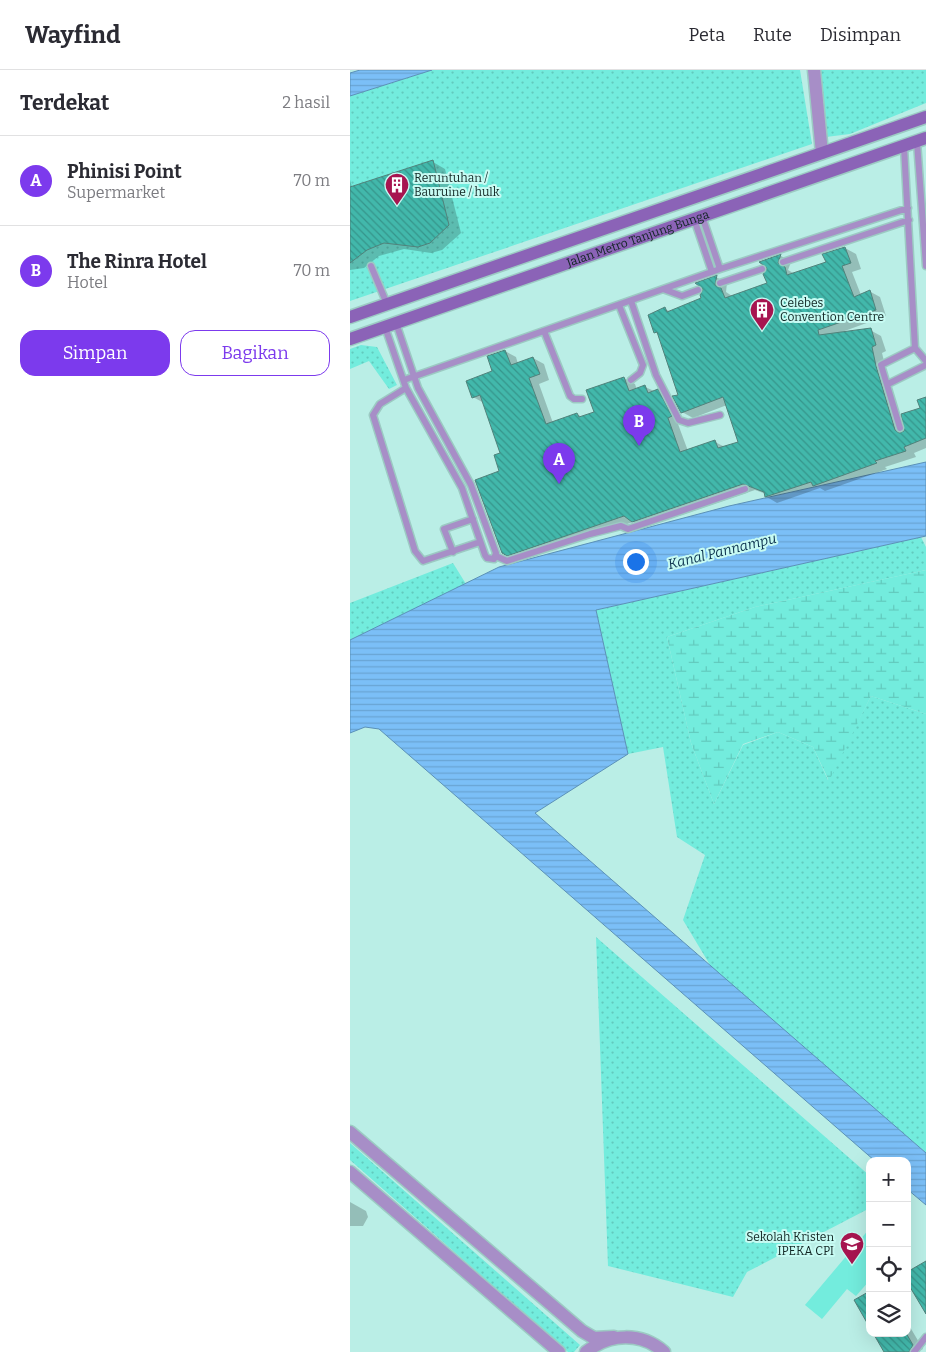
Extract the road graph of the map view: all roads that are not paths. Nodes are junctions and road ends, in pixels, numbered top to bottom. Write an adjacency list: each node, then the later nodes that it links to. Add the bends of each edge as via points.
1 (814, 70): 5 (street)
2 (926, 117): 5 (main road, Jalan Metro Tanjung Bunga)
3 (922, 140): 4 (main road, Jalan Metro Tanjung Bunga); 12 (lane)
4 (904, 147): 7 (lane); 8 (main road, Jalan Metro Tanjung Bunga)
5 (822, 153): 6 (main road, Jalan Metro Tanjung Bunga)
6 (690, 198): 8 (main road); 20 (main road, Jalan Metro Tanjung Bunga)
7 (908, 208): 9 (lane); 13 (lane)
8 (698, 217): 13 (lane); 15 (lane); 23 (main road, Jalan Metro Tanjung Bunga)
9 (909, 220): 10 (lane); 26 (lane)
10 (783, 262)
11 (371, 266): 20 (lane)
12 (926, 266)
13 (720, 269): 15 (lane)
14 (762, 269): 16 (lane)
15 (712, 272): 17 (lane)
16 (720, 283)
17 (663, 289): 18 (lane, via 682,296); 19 (lane)
18 (698, 290)
19 (631, 301): 21 (lane); 34 (lane, via 656,376 680,420 688,423)
20 (386, 304): 22 (main road, Jalan Metro Tanjung Bunga)
21 (619, 305): 24 (lane); 30 (lane, via 643,365 640,373)
22 (350, 317)
23 (390, 325): 25 (main road, Jalan Metro Tanjung Bunga); 28 (lane); 29 (lane)
24 (544, 331): 28 (lane); 33 (lane, via 570,396)
25 (350, 339)
26 (915, 348): 27 (lane); 31 (lane, via 881,365)
27 (926, 363): 31 (lane)
28 (414, 376): 29 (lane); 36 (lane)
29 (404, 380): 32 (lane)
30 (631, 380)
31 (888, 384): 35 (lane)
32 (406, 388): 37 (lane); 41 (lane, via 375,409 373,415 378,436 420,560)
33 (582, 399)
34 (720, 415)
35 (900, 428)
36 (455, 455): 37 (lane); 42 (lane, via 471,485)
37 (446, 459): 39 (lane, via 462,488)
38 (745, 490): 42 (lane, via 628,529 621,526 590,534 521,558 507,561)
39 (472, 519): 40 (lane); 41 (lane, via 444,529)
40 (480, 542): 41 (lane); 42 (lane, via 487,558 490,560)
41 (452, 552)
42 (496, 556)
43 (350, 1132): 45 (street, via 582,1331 594,1338)
44 (350, 1172): 47 (street)
45 (614, 1337): 48 (street); 49 (street, via 635,1337 654,1344)
46 (926, 1337): 50 (lane)
47 (559, 1352)
48 (586, 1352)
49 (664, 1352)
50 (914, 1352)

